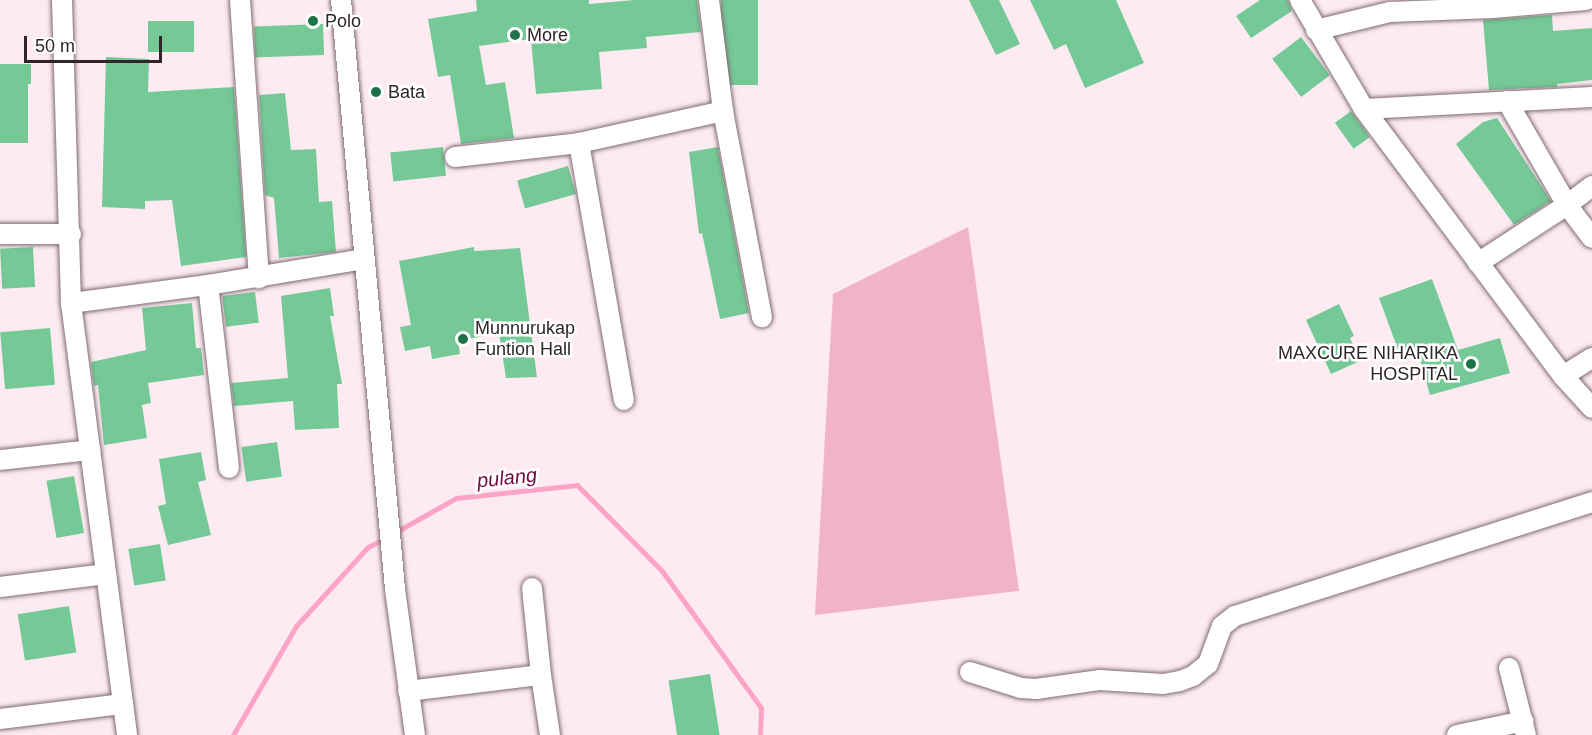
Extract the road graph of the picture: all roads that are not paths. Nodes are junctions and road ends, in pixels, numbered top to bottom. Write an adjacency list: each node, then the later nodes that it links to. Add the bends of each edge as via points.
1 (62, 0): 18 (street)
2 (240, 0): 22 (street)
3 (341, 0): 20 (street)
4 (709, 0): 12 (street)
5 (1299, 0): 8 (street)
6 (1586, 0): 7 (street, via 1492,8)
7 (1390, 6): 8 (street)
8 (1316, 30): 11 (street)
9 (1592, 97): 10 (street)
10 (1507, 101): 11 (street); 16 (street)
11 (1364, 109): 21 (street)
12 (723, 111): 13 (street); 25 (street)
13 (579, 143): 14 (street); 28 (street)
14 (455, 157)
15 (1592, 186): 16 (street)
16 (1567, 205): 19 (street); 21 (street)
17 (0, 234): 18 (street)
18 (70, 234): 24 (street)
19 (1592, 238)
20 (364, 259): 22 (street); 40 (street)
21 (1478, 263): 27 (street)
22 (259, 278): 23 (street)
23 (208, 285): 24 (street); 32 (street)
24 (71, 303): 30 (street)
25 (762, 317)
26 (1592, 358): 27 (street)
27 (1563, 376): 29 (street)
28 (624, 400)
29 (1592, 408)
30 (90, 450): 31 (street); 34 (street)
31 (0, 460)
32 (229, 468)
33 (1592, 502): 38 (street, via 1227,620 1208,664 1180,681 1163,684 1100,680 1036,689)
34 (106, 574): 35 (street); 41 (street)
35 (0, 587)
36 (532, 588): 39 (street)
37 (1509, 668): 43 (street)
38 (970, 672)
39 (541, 675): 40 (street); 46 (street)
40 (408, 691): 45 (street)
41 (123, 704): 42 (street); 44 (street)
42 (0, 719)
43 (1525, 728): 47 (street)
44 (127, 735)
45 (415, 735)
46 (550, 735)
47 (1457, 735)

